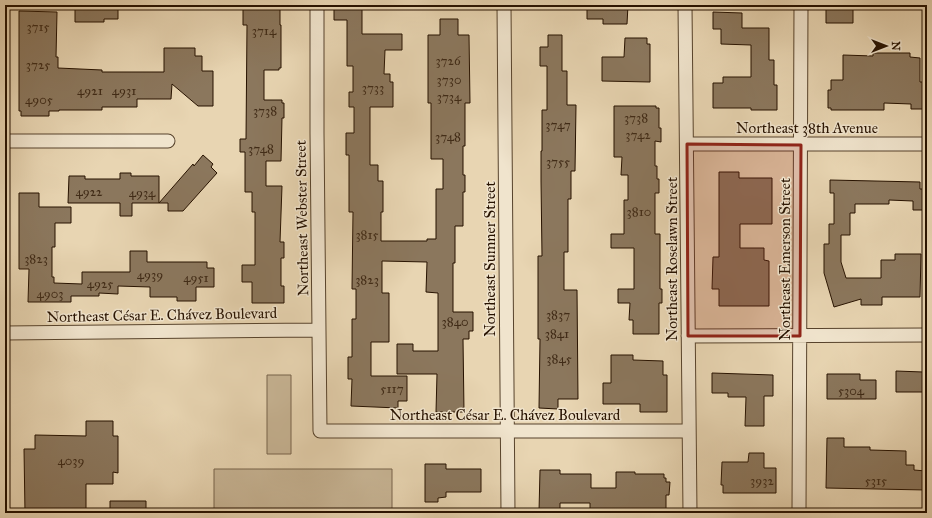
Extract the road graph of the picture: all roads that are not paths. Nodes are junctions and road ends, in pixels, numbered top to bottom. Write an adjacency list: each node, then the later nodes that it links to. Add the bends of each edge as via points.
1 (317, 5): 10 (street, Northeast Webster Street)
2 (504, 5): 16 (street, Northeast Sumner Street)
3 (685, 5): 7 (street, Northeast Roselawn Street)
4 (801, 5): 9 (street, Northeast Emerson Street)
5 (5, 141): 6 (street)
6 (168, 141)
7 (687, 144): 9 (street, Northeast 38th Avenue); 13 (street, Northeast Roselawn Street)
8 (927, 144): 9 (street, Northeast 38th Avenue)
9 (801, 145): 14 (street, Northeast Emerson Street)
10 (319, 330): 11 (street, Northeast César E. Chávez Boulevard); 15 (street, Northeast Webster Street)
11 (5, 333)
12 (927, 335): 14 (street)
13 (688, 336): 14 (street); 17 (street, Northeast Roselawn Street)
14 (800, 336): 20 (street, Northeast Emerson Street)
15 (320, 431): 16 (street, Northeast César E. Chávez Boulevard)
16 (507, 431): 17 (street, Northeast César E. Chávez Boulevard); 18 (street, Northeast Sumner Street)
17 (689, 431): 19 (street, Northeast Roselawn Street)
18 (508, 513)
19 (690, 513)
20 (799, 513)

